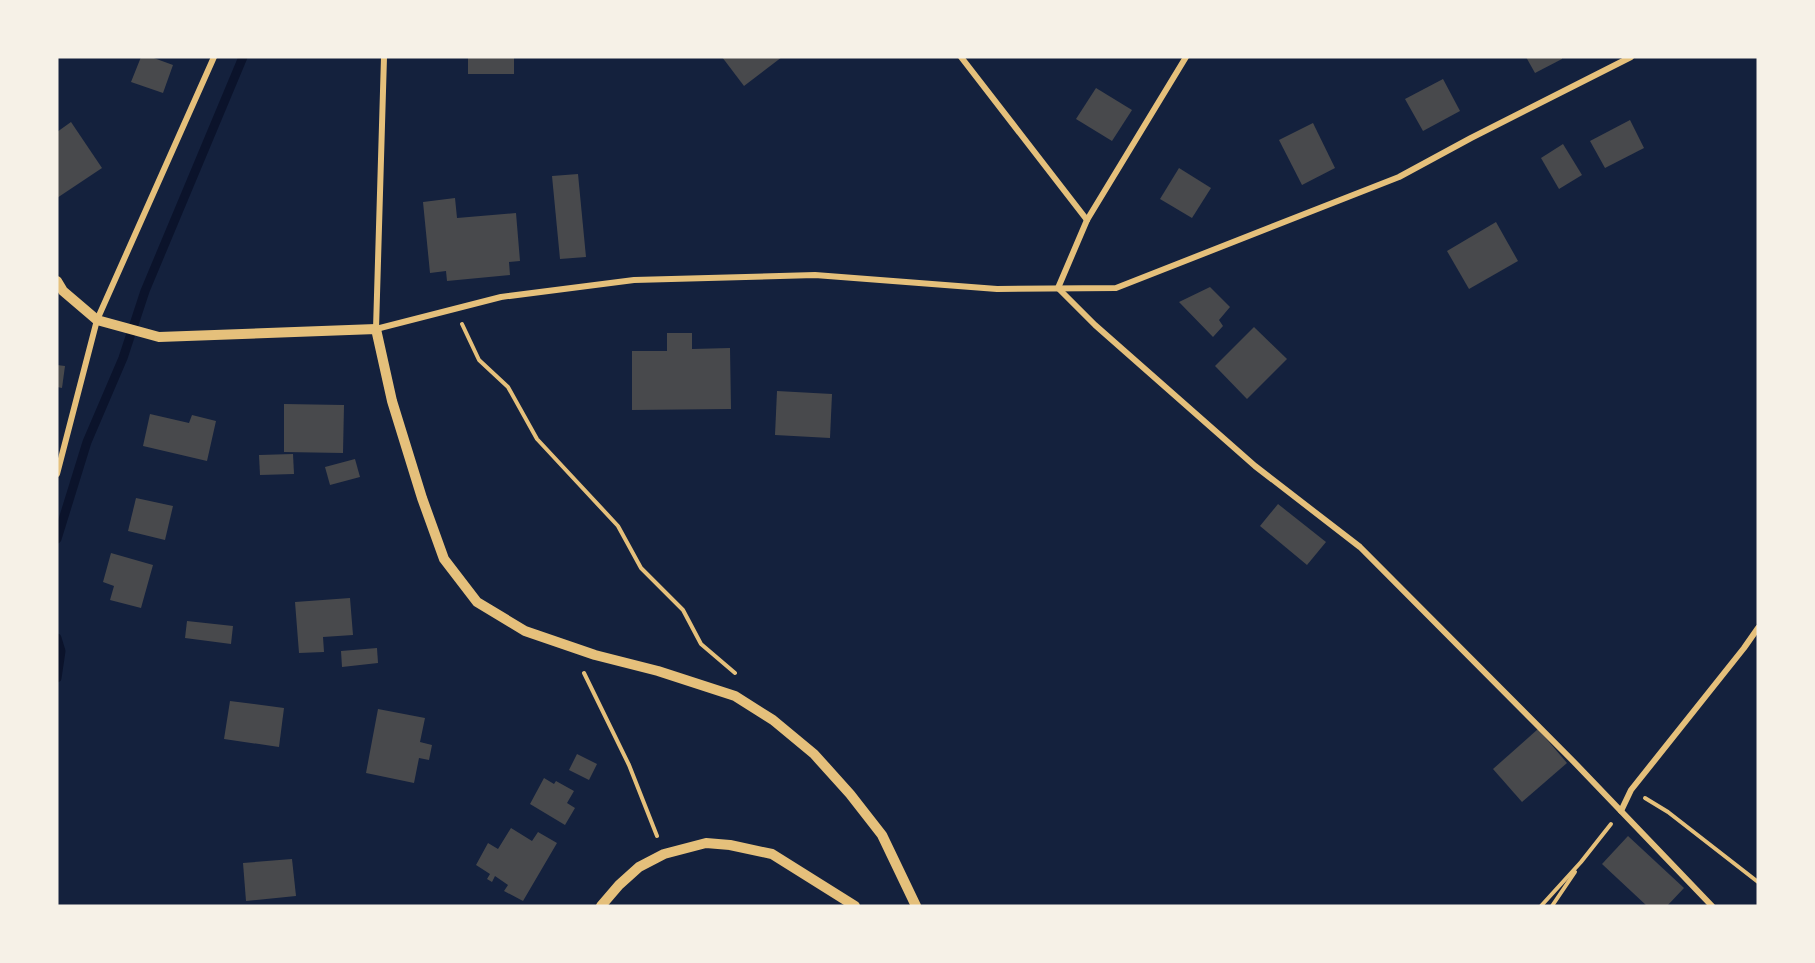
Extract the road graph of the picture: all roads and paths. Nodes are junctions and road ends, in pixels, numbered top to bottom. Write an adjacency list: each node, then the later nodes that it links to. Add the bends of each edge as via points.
1 (214, 57): 10 (street)
2 (384, 57): 11 (street)
3 (961, 57): 6 (street)
4 (1186, 57): 6 (street)
5 (1631, 57): 8 (street, via 1399,177 1116,288)
6 (1087, 220): 8 (street)
7 (57, 280): 10 (street, via 63,291)
8 (1058, 288): 9 (street, via 997,289 815,275 634,280 501,297); 17 (street, via 1255,466 1360,547)
9 (454, 309): 11 (street); 14 (path, via 479,360 508,387 537,439 618,526 641,568 683,610 701,644)
10 (97, 320): 11 (street, via 159,337); 12 (street)
11 (376, 329): 23 (street, via 392,401 444,559 477,602 525,631 735,696 774,720 814,754 882,835)
12 (57, 474)
13 (1758, 628): 16 (street)
14 (738, 676)
15 (592, 687): 18 (path, via 629,765)
16 (1631, 790): 17 (street); 20 (path, via 1668,812)
17 (1621, 811): 19 (path); 26 (street)
18 (664, 854): 21 (street, via 639,867); 22 (street, via 706,843 772,854)
19 (1581, 861): 24 (path); 25 (path)
20 (1758, 882)
21 (601, 906)
22 (855, 906)
23 (916, 906)
24 (1541, 906)
25 (1552, 906)
26 (1712, 906)

